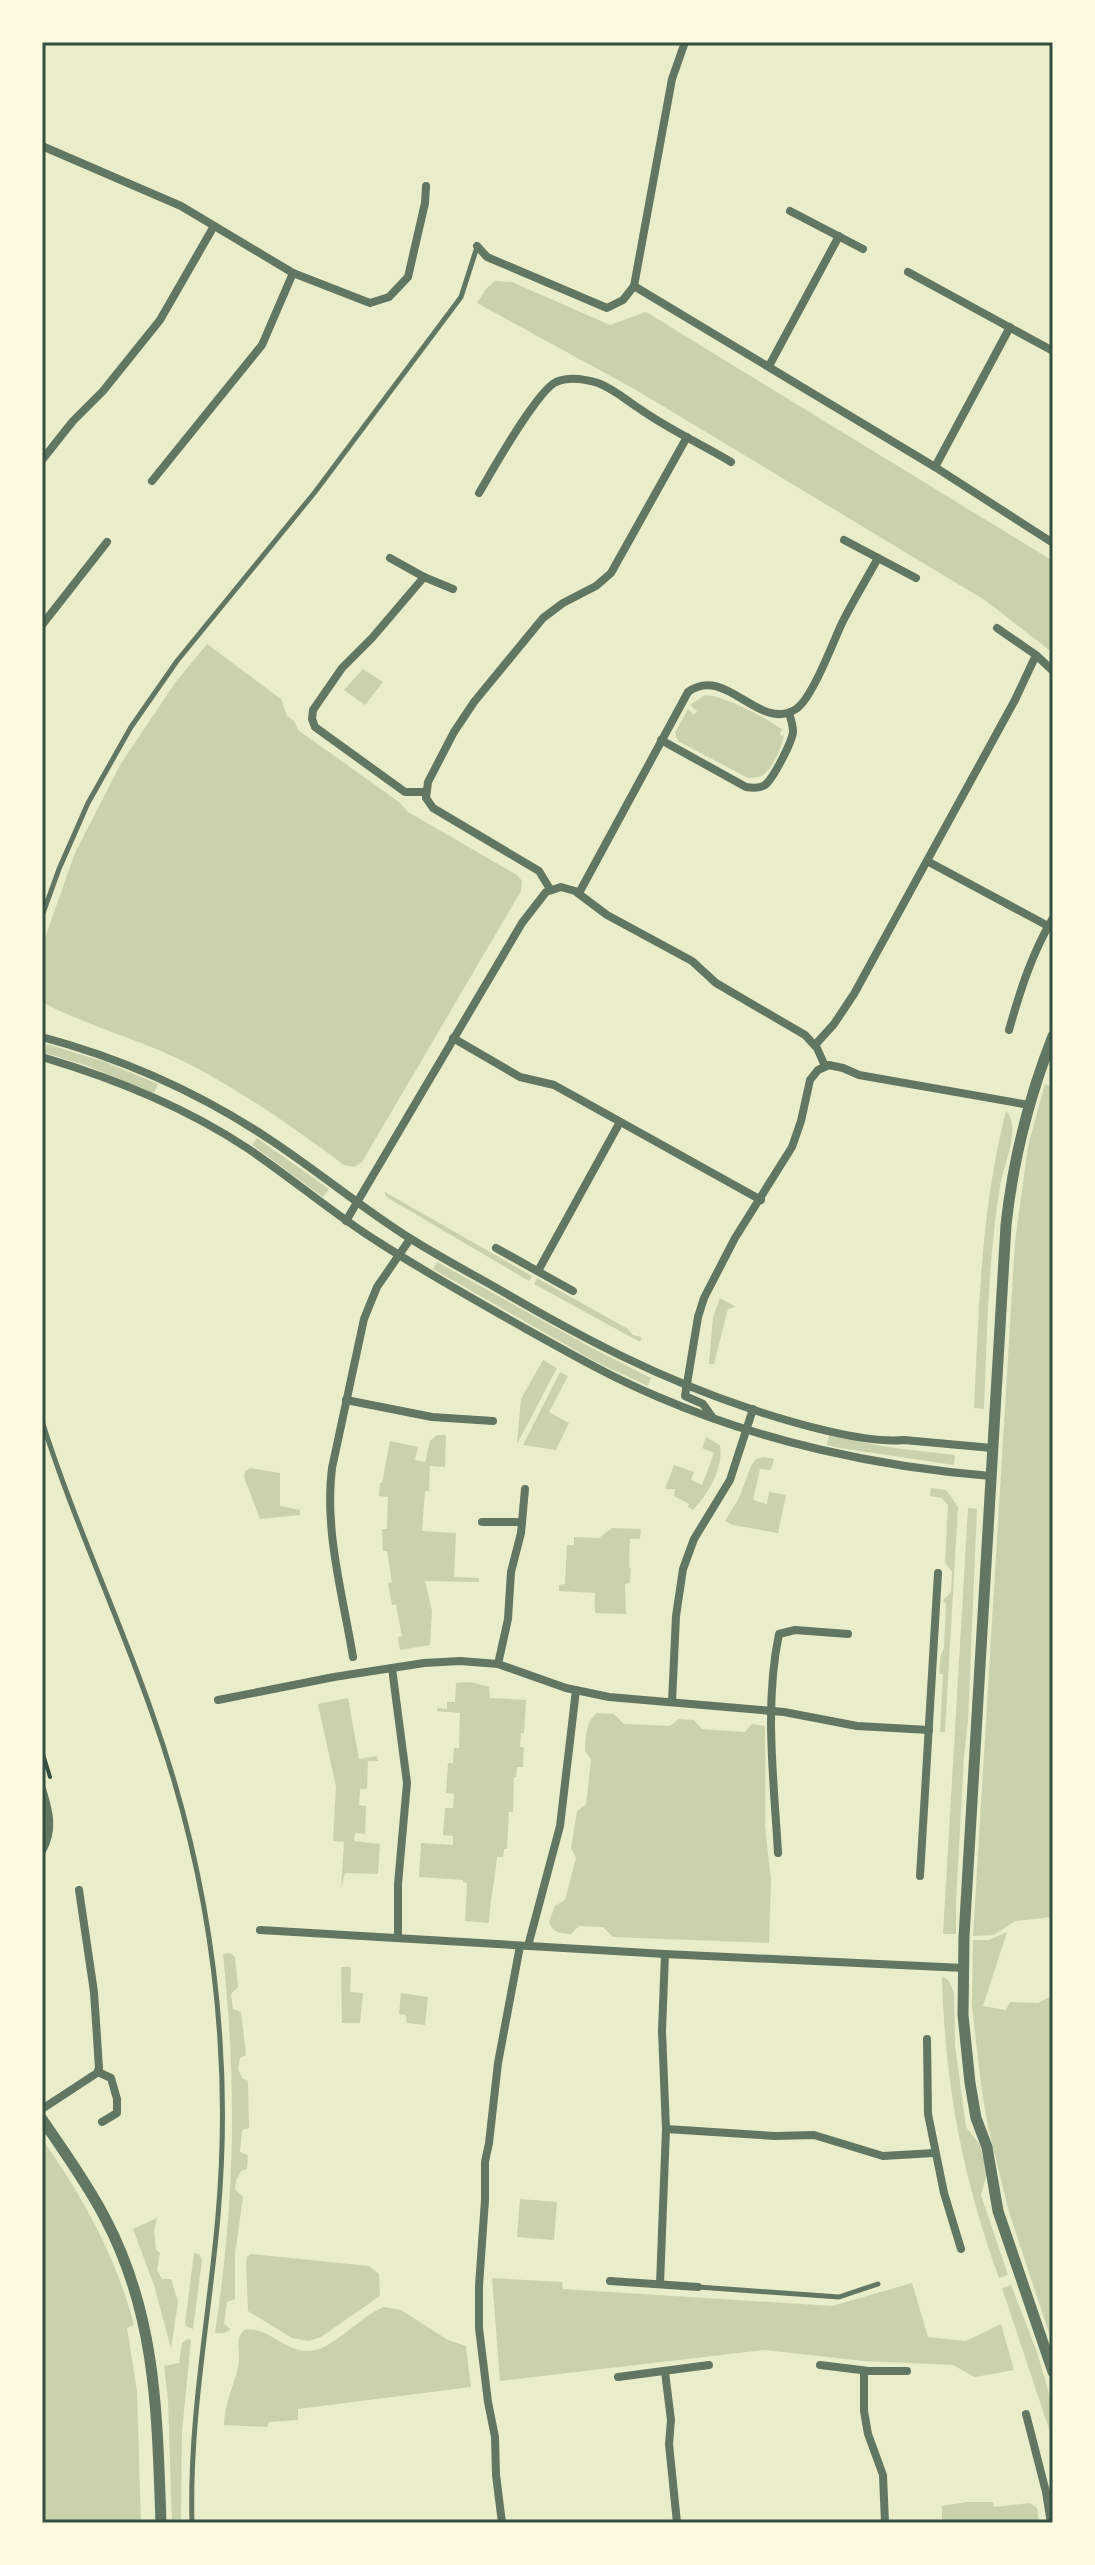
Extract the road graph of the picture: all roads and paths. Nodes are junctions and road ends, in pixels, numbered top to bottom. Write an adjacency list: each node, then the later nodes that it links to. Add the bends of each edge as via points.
1 (685, 42): 11 (street, via 672,79)
2 (42, 146): 5 (street, via 170,200)
3 (426, 186): 10 (street, via 408,277 389,297 370,303)
4 (790, 211): 6 (street)
5 (214, 226): 10 (street); 16 (street, via 160,320 103,391)
6 (839, 236): 8 (street); 14 (street)
7 (477, 246): 11 (street, via 487,257 607,308); 40 (lane, via 461,297 131,727 83,814)
8 (863, 249)
9 (908, 272): 12 (street)
10 (293, 273): 20 (street, via 262,345)
11 (634, 286): 14 (street)
12 (1010, 327): 13 (street); 19 (street)
13 (1053, 351)
14 (769, 366): 19 (street)
15 (687, 437): 18 (street); 21 (street, via 606,386 581,379 559,381 545,391); 36 (street, via 615,567 596,586 553,609 508,658 454,732)
16 (45, 448): 17 (street)
17 (42, 460)
18 (731, 462)
19 (935, 467): 24 (street)
20 (152, 481)
21 (479, 493)
22 (844, 540): 26 (street)
23 (107, 542): 30 (street)
24 (1053, 543)
25 (390, 558): 27 (street)
26 (878, 558): 28 (street); 34 (street, via 802,704)
27 (424, 577): 29 (street); 36 (street, via 346,662 312,719 315,727 393,784 408,793)
28 (916, 578)
29 (453, 589)
30 (42, 625)
31 (997, 628): 32 (street)
32 (1036, 655): 33 (street); 37 (street)
33 (1053, 671)
34 (789, 713): 35 (street, via 771,713 717,686 702,685 688,692); 35 (street, via 791,740 771,777 757,788 746,787)
35 (661, 740): 39 (street)
36 (426, 792): 38 (street, via 433,808 539,871)
37 (927, 861): 41 (street); 46 (street, via 854,994)
38 (550, 889): 39 (street); 45 (street, via 531,909)
39 (579, 893): 46 (street)
40 (42, 916)
41 (1050, 922): 42 (street)
42 (1009, 1030)
43 (1053, 1036): 49 (street)
44 (42, 1037): 52 (street, via 117,1060 207,1101)
45 (453, 1038): 50 (street, via 520,1077 554,1085); 52 (street)
46 (815, 1045): 48 (street)
47 (42, 1057): 53 (street, via 127,1087 218,1130)
48 (825, 1066): 49 (street); 51 (street, via 810,1080 793,1143)
49 (1029, 1105): 66 (street, via 1006,1225)
50 (620, 1122): 51 (street); 57 (street)
51 (761, 1200): 59 (street, via 704,1298)
52 (358, 1204): 53 (street); 54 (street)
53 (346, 1221): 56 (street)
54 (410, 1239): 56 (street); 59 (street, via 581,1337)
55 (496, 1248): 57 (street)
56 (399, 1256): 60 (street, via 368,1307); 62 (street, via 589,1364)
57 (538, 1271): 58 (street)
58 (573, 1291)
59 (688, 1386): 61 (street); 62 (street, via 685,1396 703,1404)
60 (346, 1400): 64 (street, via 432,1417); 73 (street, via 330,1487)
61 (753, 1409): 65 (street); 66 (street, via 882,1441)
62 (713, 1418): 65 (street)
63 (42, 1421): 112 (lane, via 168,1760 194,1855 211,1950 220,2041 221,2157 195,2412)
64 (493, 1421)
65 (747, 1429): 67 (street, via 933,1471); 78 (street, via 727,1487 700,1528 683,1569)
66 (992, 1448): 67 (street)
67 (991, 1476): 90 (street)
68 (525, 1489): 70 (street)
69 (482, 1522): 70 (street)
70 (522, 1522): 74 (street)
71 (938, 1573): 80 (street)
72 (848, 1634): 79 (street, via 779,1634)
73 (353, 1657)
74 (498, 1664): 75 (street, via 447,1660); 76 (street)
75 (392, 1668): 77 (street); 87 (street, via 407,1798)
76 (576, 1690): 78 (street); 88 (street, via 560,1826)
77 (218, 1700)
78 (672, 1702): 79 (street)
79 (772, 1710): 80 (street, via 857,1726); 83 (street)
80 (929, 1730): 84 (street)
81 (42, 1789): 82 (street, via 50,1823)
82 (42, 1851)
83 (778, 1853)
84 (920, 1876)
85 (79, 1890): 92 (street, via 94,1992)
86 (260, 1930): 87 (street)
87 (398, 1937): 88 (street)
88 (524, 1946): 89 (street); 113 (street, via 498,2063 485,2162 479,2286)
89 (665, 1954): 90 (street); 96 (street)
90 (964, 1968): 108 (street, via 966,2054 976,2118 987,2147 998,2211)
91 (927, 2039): 97 (street, via 927,2108)
92 (98, 2072): 93 (street); 95 (street, via 112,2079 117,2099 117,2113)
93 (42, 2109)
94 (42, 2119): 111 (street, via 106,2220 144,2325 156,2391)
95 (102, 2122)
96 (666, 2129): 97 (street, via 814,2135 883,2156); 100 (street)
97 (934, 2153): 98 (street)
98 (961, 2249)
99 (610, 2281): 100 (street)
100 (660, 2284): 102 (street)
101 (878, 2284): 102 (lane, via 839,2297)
102 (698, 2287)
103 (709, 2365): 107 (street)
104 (820, 2365): 105 (street)
105 (864, 2371): 106 (street); 115 (street, via 864,2411 884,2481)
106 (907, 2371)
107 (665, 2372): 109 (street); 114 (street)
108 (1053, 2372)
109 (618, 2377)
110 (1026, 2414): 116 (street)
111 (161, 2523)
112 (192, 2523)
113 (502, 2523)
114 (677, 2523)
115 (885, 2523)
116 (1051, 2523)

